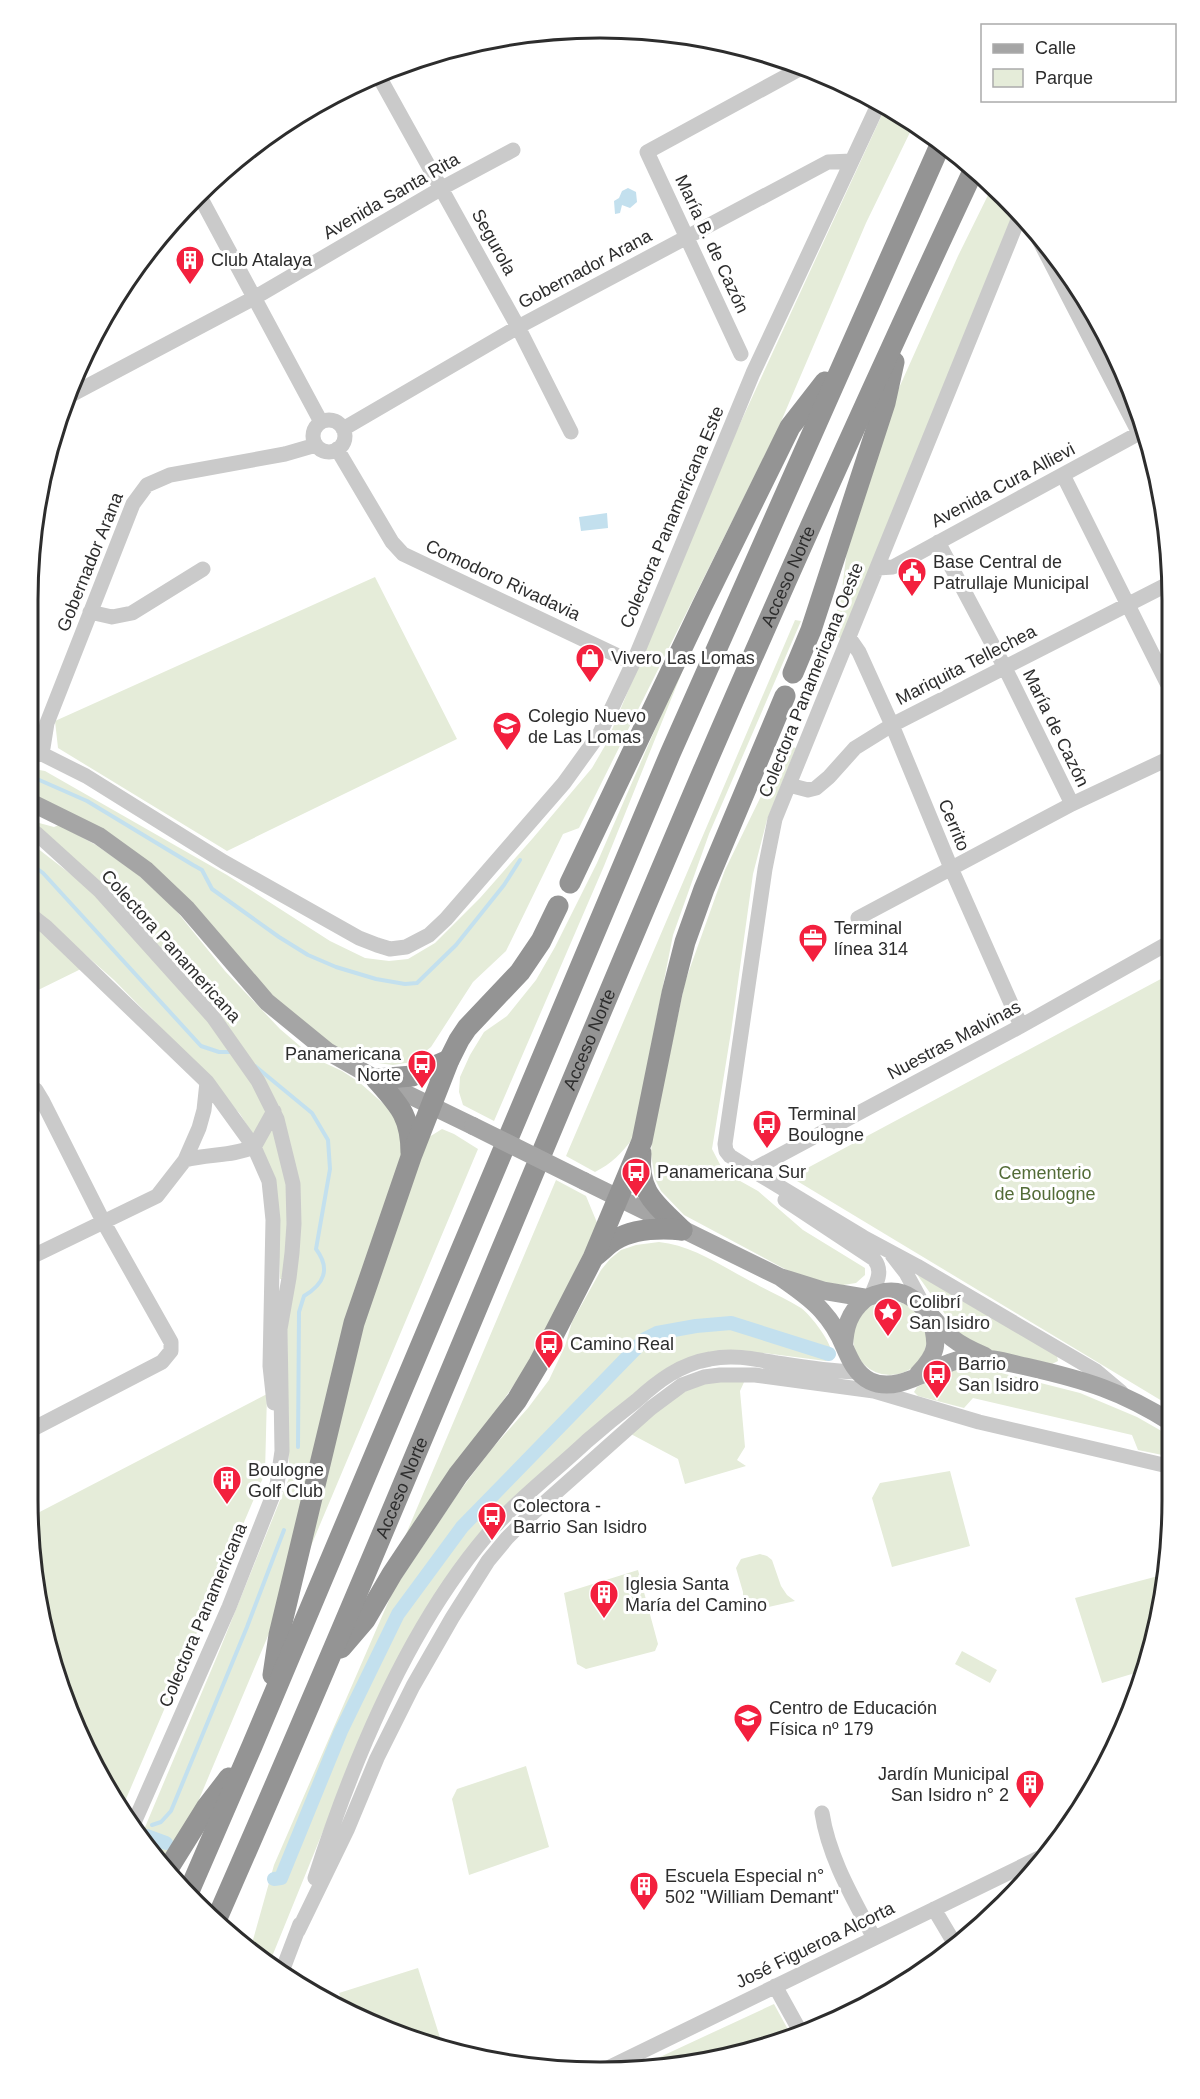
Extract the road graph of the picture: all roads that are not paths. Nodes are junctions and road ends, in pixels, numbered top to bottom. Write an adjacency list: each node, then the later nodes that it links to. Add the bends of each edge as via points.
1 (794, 72): 11 (street, María B. de Cazón, via 647,152)
2 (382, 82): 8 (street, Segurola)
3 (876, 110): 6 (street, Colectora Panamericana Este)
4 (513, 150): 8 (street, Avenida Santa Rita)
5 (937, 150): 16 (highway, Acceso Norte)
6 (852, 161): 11 (street, Gobernador Arana, via 828,162); 34 (street, Colectora Panamericana Este, via 753,373)
7 (970, 177): 14 (highway, Acceso Norte)
8 (442, 188): 13 (street, Avenida Santa Rita); 15 (street, Segurola)
9 (203, 202): 13 (street)
10 (1019, 225): 28 (street, Colectora Panamericana Oeste)
11 (686, 237): 15 (street, Gobernador Arana); 17 (street, María B. de Cazón)
12 (1056, 271): 19 (street)
13 (254, 298): 18 (street, Avenida Santa Rita); 20 (street)
14 (904, 317): 36 (highway, via 885,404 811,630); 84 (highway, Acceso Norte, via 704,769)
15 (518, 327): 21 (street, Gobernador Arana); 22 (street, Segurola)
16 (847, 352): 48 (highway, via 790,427); 85 (highway, Acceso Norte, via 670,754)
17 (741, 354)
18 (78, 391)
19 (1127, 403)
20 (321, 422): 21 (street, via 336,422); 24 (street, via 314,430)
21 (343, 429): 25 (street, via 343,442)
22 (571, 432)
23 (1137, 434): 26 (street, Avenida Cura Allievi)
24 (316, 445): 25 (street, via 323,451); 32 (street, Gobernador Arana, via 170,475 147,485 133,504)
25 (337, 449): 34 (street, Comodoro Rivadavia, via 403,554)
26 (1063, 475): 27 (street, Avenida Cura Allievi); 31 (street)
27 (938, 542): 28 (street, Avenida Cura Allievi, via 893,567); 35 (street, María de Cazón)
28 (878, 568): 33 (street, Colectora Panamericana Oeste)
29 (203, 569): 32 (street, via 132,613 112,616)
30 (1162, 587): 31 (street, Mariquita Tellechea)
31 (1127, 605): 35 (street, Mariquita Tellechea); 37 (street)
32 (90, 612): 40 (street, Gobernador Arana)
33 (850, 639): 39 (street, Cerrito); 43 (street, Colectora Panamericana Oeste)
34 (633, 663): 41 (street, Colectora Panamericana Este, via 600,733 564,783 446,919 429,935 406,947 390,949 359,938 224,862 86,776)
35 (1005, 668): 39 (street, Mariquita Tellechea); 44 (street, María de Cazón)
36 (793, 673)
37 (1162, 673)
38 (785, 696): 60 (highway, via 685,942)
39 (892, 725): 43 (street, Mariquita Tellechea, via 855,748 816,788 808,790); 47 (street, Cerrito)
40 (38, 747)
41 (38, 756)
42 (1162, 761): 44 (street)
43 (789, 784): 64 (street, Colectora Panamericana Oeste, via 766,859 725,1144 730,1156)
44 (1072, 804): 47 (street)
45 (38, 810): 55 (main road, via 99,836 146,870 187,909 267,1002 327,1051)
46 (38, 836): 59 (street, Colectora Panamericana, via 99,891 213,1017)
47 (951, 868): 50 (street); 53 (street, Cerrito)
48 (570, 883)
49 (558, 906): 54 (highway, via 520,972 467,1028)
50 (858, 918)
51 (38, 921): 56 (street)
52 (1162, 947): 53 (street, Nuestras Malvinas)
53 (1022, 1026): 64 (street, Nuestras Malvinas)
54 (449, 1060): 55 (highway, via 412,1076); 58 (highway)
55 (375, 1078): 58 (main road); 62 (highway, via 406,1118)
56 (207, 1082): 61 (street); 63 (street, via 199,1128)
57 (38, 1093): 66 (street)
58 (432, 1105): 62 (highway); 65 (main road, bridge)
59 (274, 1111): 61 (street); 82 (street, Colectora Panamericana, via 292,1184 294,1224 290,1278 280,1329)
60 (642, 1141): 65 (highway); 67 (highway, via 639,1170 644,1186 652,1200)
61 (254, 1147): 63 (street); 82 (street, via 268,1181 273,1220 270,1366)
62 (411, 1157): 85 (highway, via 351,1332 279,1635)
63 (185, 1160): 66 (street, via 157,1196)
64 (752, 1170): 68 (street); 72 (street, via 789,1204 874,1259 880,1275)
65 (618, 1199): 67 (main road); 70 (highway)
66 (104, 1222): 69 (street); 81 (street, via 171,1342 171,1351 162,1362)
67 (682, 1230): 70 (highway, via 660,1228 634,1233 615,1240); 71 (main road)
68 (888, 1251): 73 (street, via 900,1263); 79 (street, via 1096,1371)
69 (38, 1254)
70 (593, 1258): 84 (highway, via 517,1400 459,1475 365,1620)
71 (780, 1276): 72 (main road, via 825,1291); 74 (main road, via 822,1311)
72 (869, 1297): 73 (main road, via 898,1293 910,1296); 74 (main road, via 852,1312 845,1328)
73 (927, 1311): 75 (main road, via 964,1347); 76 (main road, via 936,1348)
74 (844, 1346): 77 (main road)
75 (992, 1359): 76 (main road, via 958,1359); 79 (main road, via 1090,1382)
76 (915, 1378): 78 (main road)
77 (859, 1380): 78 (main road, via 870,1381); 96 (street, via 739,1356 710,1358 681,1367 605,1425 505,1516 454,1579 386,1699 330,1830)
78 (882, 1389): 83 (street, via 909,1402 979,1422)
79 (1128, 1397): 80 (main road)
80 (1162, 1417)
81 (38, 1426)
82 (282, 1451): 88 (street, Colectora Panamericana, via 277,1485 258,1537)
83 (1162, 1465)
84 (329, 1662): 93 (highway, Acceso Norte)
85 (269, 1706): 86 (highway, Acceso Norte)
86 (252, 1746): 89 (highway); 91 (highway, Acceso Norte)
87 (822, 1813): 94 (street, via 825,1833 841,1874)
88 (136, 1818)
89 (172, 1863)
90 (1029, 1863): 92 (street, José Figueroa Alcorta)
91 (191, 1885)
92 (933, 1909): 94 (street, José Figueroa Alcorta); 95 (street)
93 (219, 1913)
94 (874, 1938): 97 (street, José Figueroa Alcorta)
95 (951, 1938)
96 (284, 1965)
97 (775, 1986): 98 (street); 99 (street, José Figueroa Alcorta)
98 (797, 2026)
99 (623, 2061)

